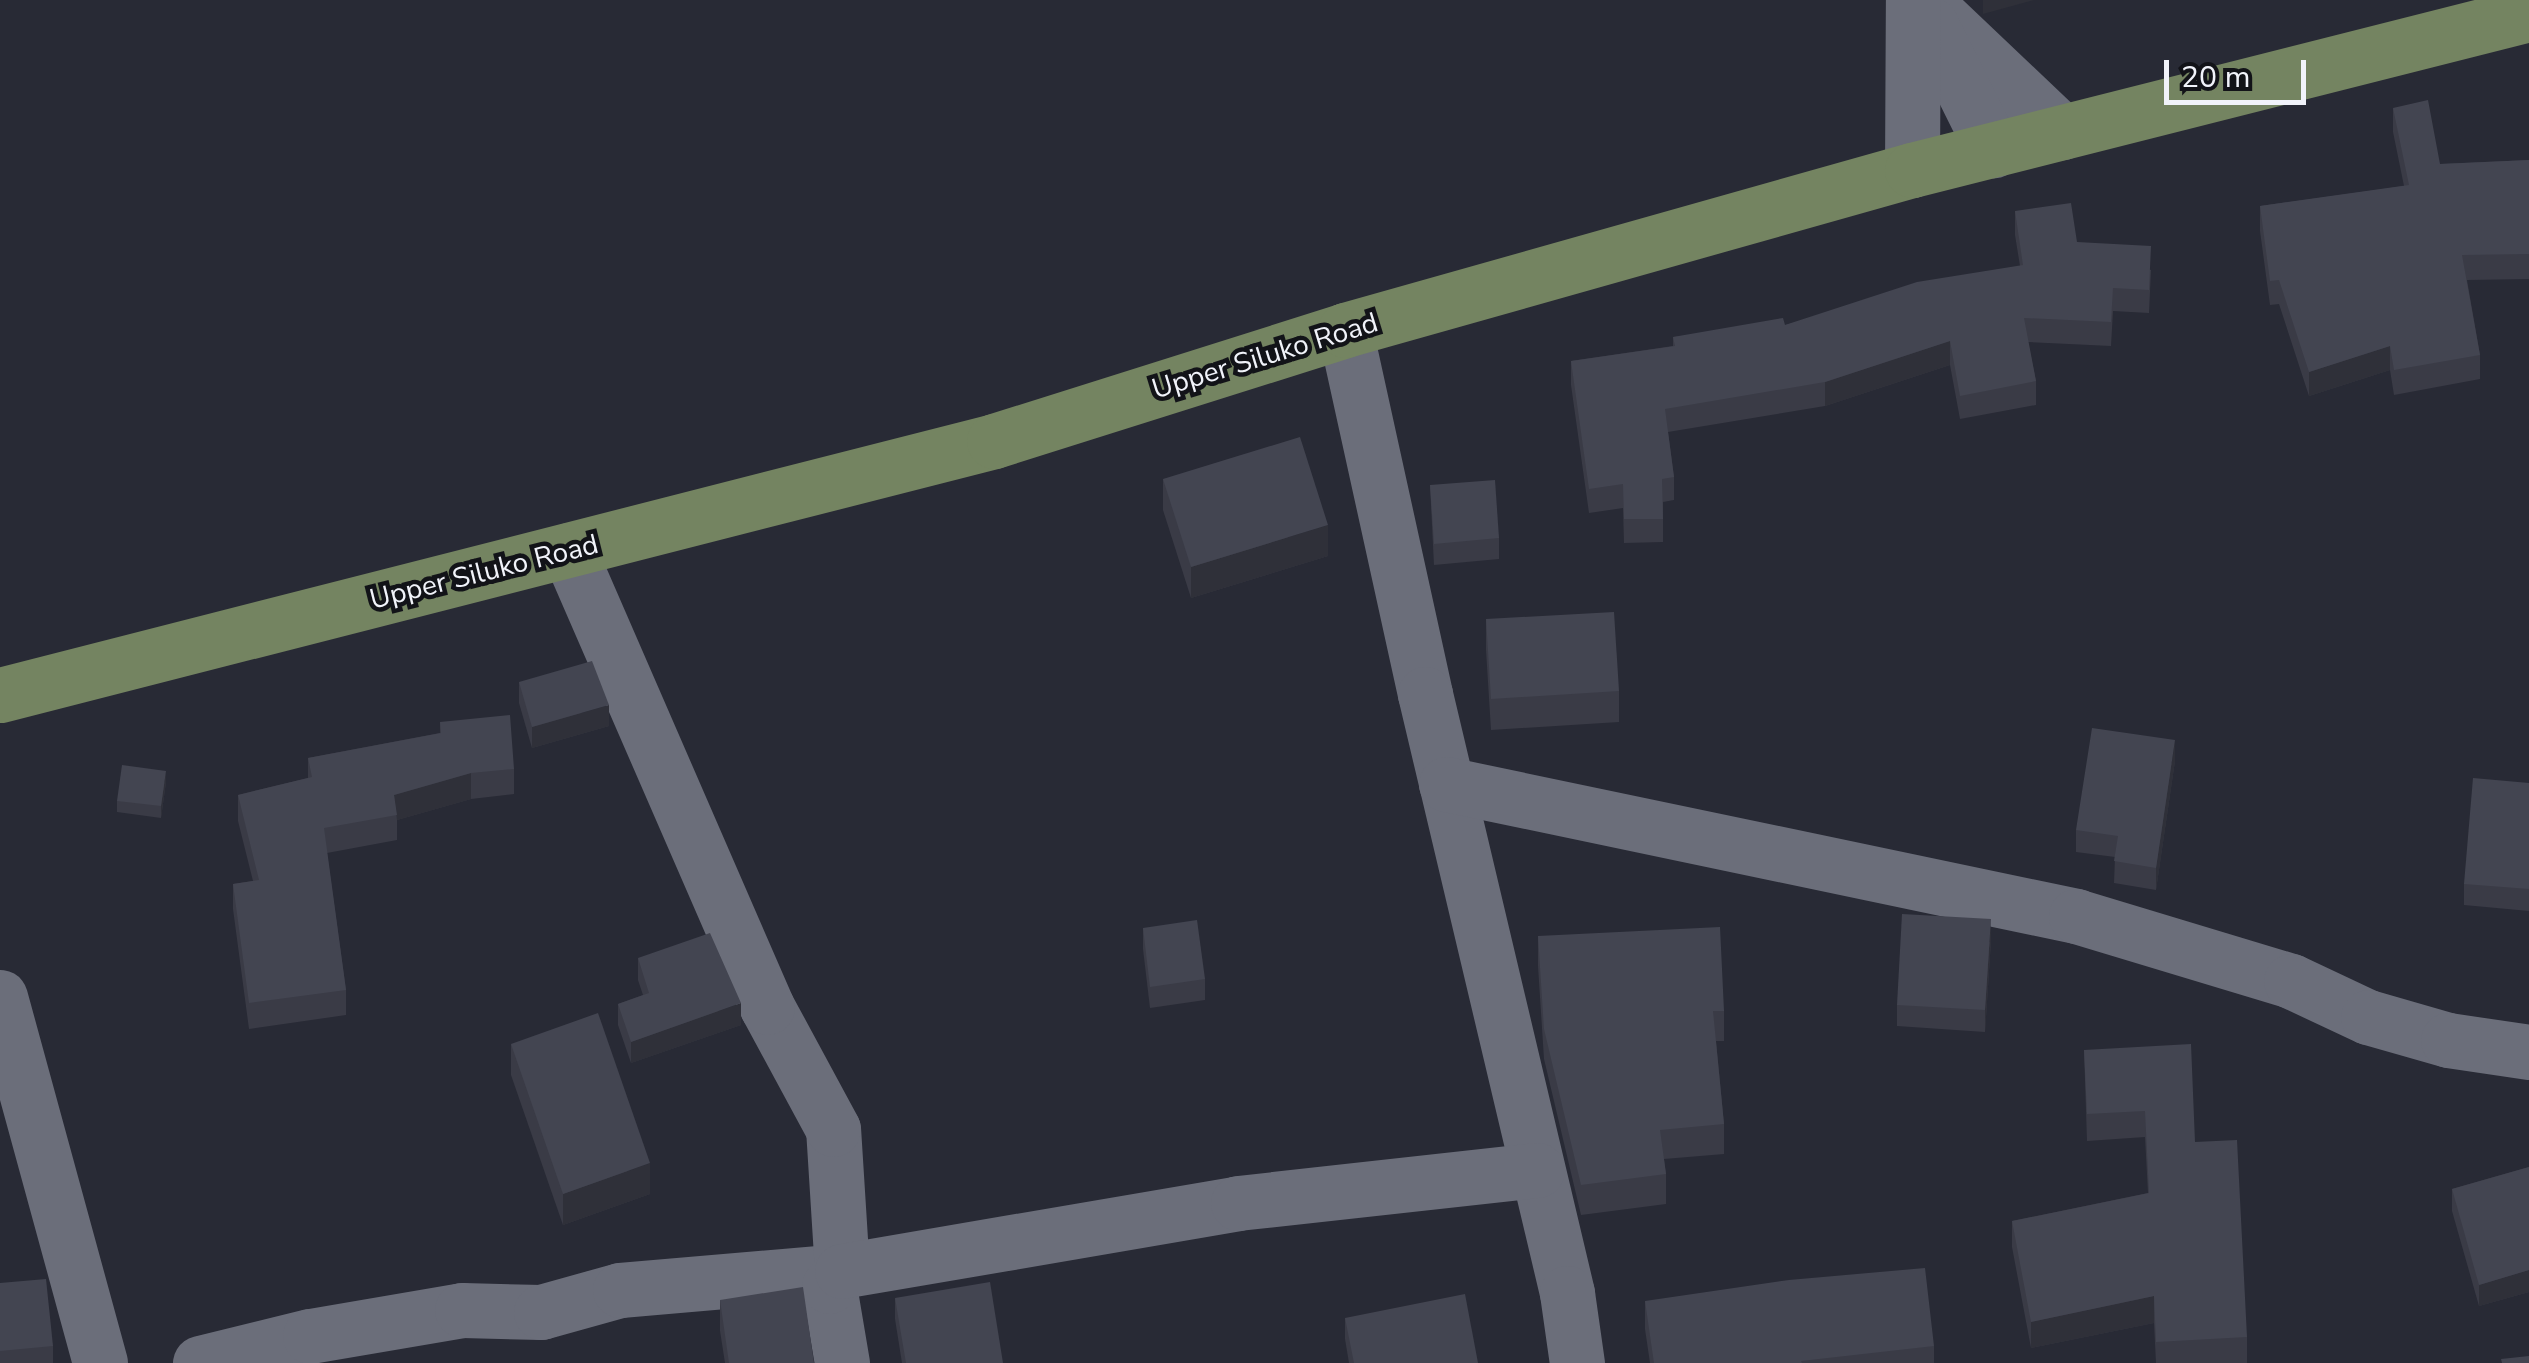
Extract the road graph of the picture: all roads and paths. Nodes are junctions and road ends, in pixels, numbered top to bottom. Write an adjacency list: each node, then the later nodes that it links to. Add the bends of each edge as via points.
1 (1918, 0): 3 (street); 4 (street); 5 (street)
2 (2529, 14): 3 (main road, Upper Siluko Road)
3 (2062, 132): 4 (main road, Upper Siluko Road)
4 (1994, 150): 5 (main road, Upper Siluko Road)
5 (1912, 170): 6 (main road, Upper Siluko Road)
6 (1345, 330): 7 (main road, Upper Siluko Road, via 994,441); 9 (street)
7 (568, 550): 8 (main road, Upper Siluko Road); 13 (street, via 767,1007 833,1129)
8 (0, 695)
9 (1446, 784): 11 (street, via 2076,916 2292,981 2368,1017 2448,1040); 12 (street)
10 (0, 997): 14 (street)
11 (2529, 1052)
12 (1537, 1170): 13 (street, via 1238,1203); 17 (street)
13 (842, 1271): 15 (street, via 620,1290 541,1312 462,1310); 16 (street, via 829,1286)
14 (100, 1363)
15 (200, 1363)
16 (842, 1363)
17 (1576, 1363)

